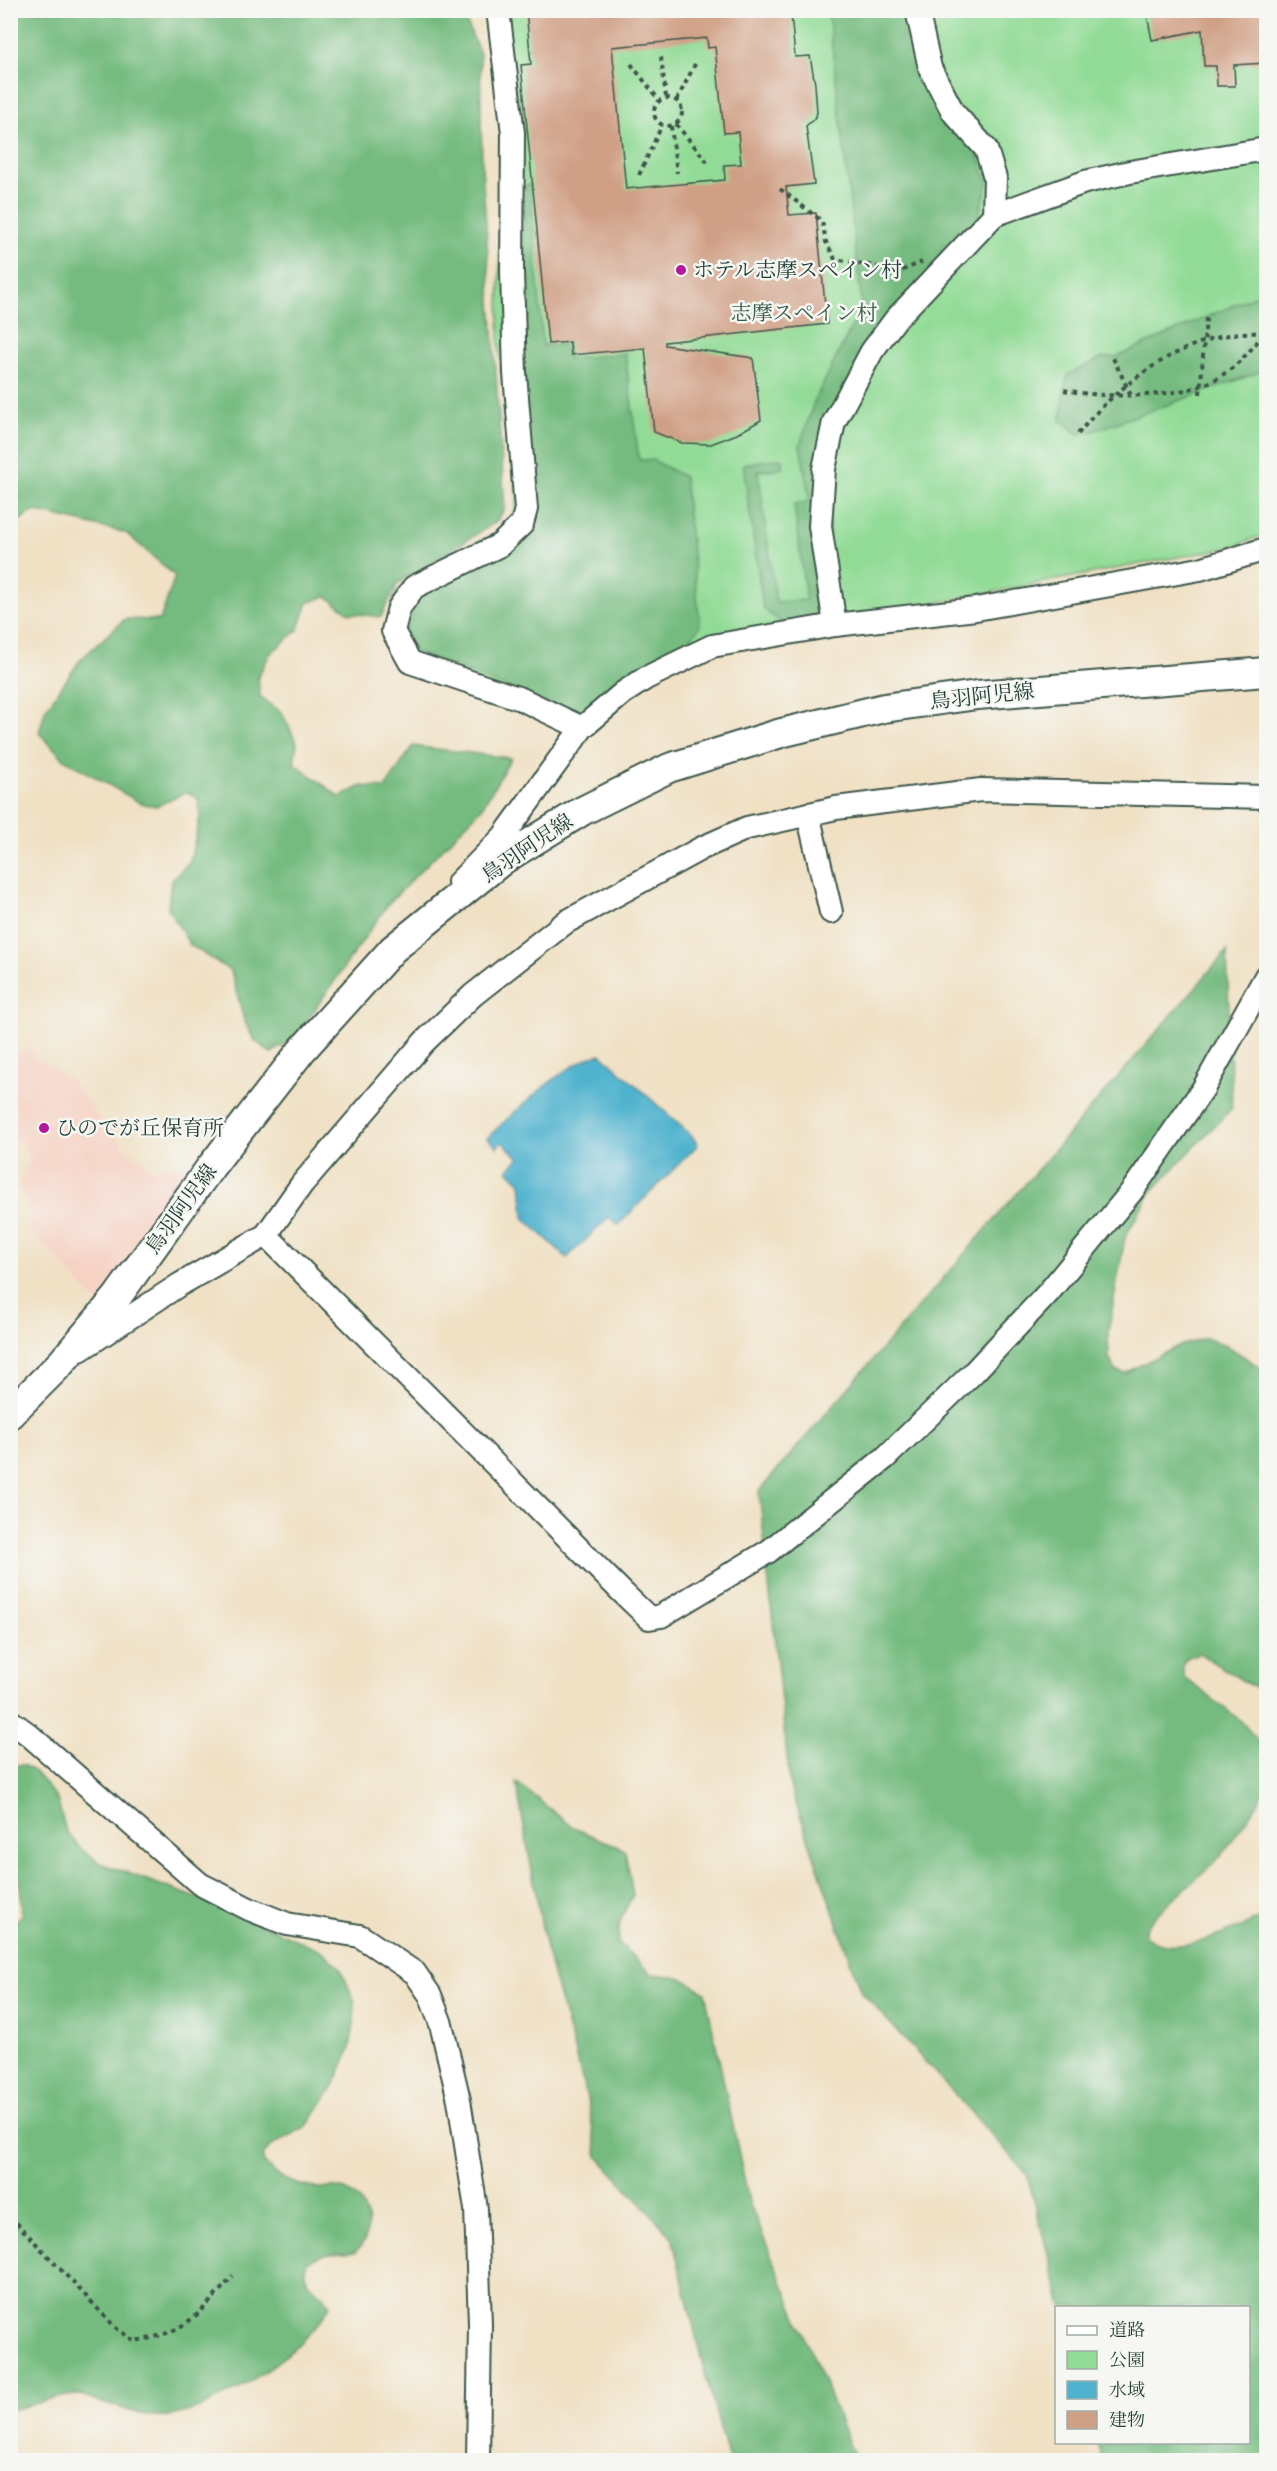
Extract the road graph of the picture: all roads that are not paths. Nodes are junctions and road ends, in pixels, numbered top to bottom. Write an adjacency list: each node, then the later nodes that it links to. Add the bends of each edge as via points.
1 (498, 10): 8 (street, via 513,133 514,362 526,509 522,524 500,546 414,587 399,608 393,631 410,662 521,699)
2 (917, 10): 4 (street, via 930,69 953,112 986,149 995,178)
3 (1266, 149): 4 (street, via 1086,182)
4 (994, 215): 6 (street, via 895,321 872,351 834,422 824,469 820,526)
5 (1266, 549): 6 (street, via 1200,569 1035,599)
6 (835, 625): 8 (street, via 712,646 646,678)
7 (1266, 672): 12 (main road, 鳥羽阿児線, via 977,694 884,708 781,733 681,765 582,811 504,859)
8 (582, 728): 12 (street, via 503,837)
9 (1266, 797): 10 (street, via 981,790)
10 (808, 814): 11 (street); 14 (street, via 747,828 702,848 575,917 532,948 473,995 424,1042 302,1184)
11 (831, 912)
12 (393, 949): 15 (main road, 鳥羽阿児線, via 302,1050 117,1296)
13 (1263, 983): 14 (street, via 1203,1089 1132,1191 1048,1293 974,1372 885,1458 769,1551 661,1617 649,1618 623,1593)
14 (266, 1235): 15 (street, via 179,1285)
15 (61, 1363): 16 (main road, 鳥羽阿児線)
16 (10, 1414)
17 (10, 1721): 18 (street, via 200,1884 287,1924 360,1936 415,1973 430,1995 459,2100 476,2209 480,2324)
18 (478, 2460)

